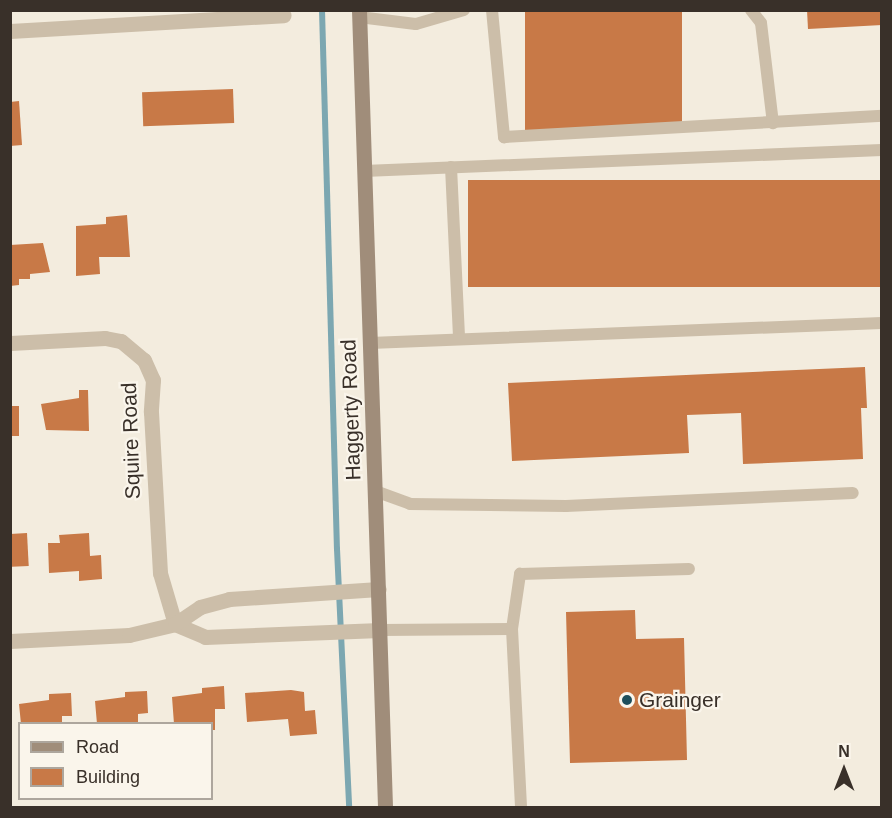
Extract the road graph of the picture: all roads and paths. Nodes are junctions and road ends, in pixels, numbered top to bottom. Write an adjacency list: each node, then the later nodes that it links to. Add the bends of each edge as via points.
1 (464, 10): 4 (lane, via 416,24)
2 (492, 10): 8 (lane, via 504,137)
3 (751, 10): 8 (lane, via 761,23)
4 (359, 14): 11 (street, Haggerty Road)
5 (284, 15): 6 (street)
6 (10, 31)
7 (882, 116): 8 (lane)
8 (773, 123)
9 (882, 150): 10 (lane)
10 (451, 167): 11 (lane); 13 (lane)
11 (364, 171): 14 (street, Haggerty Road)
12 (882, 323): 13 (lane)
13 (459, 339): 14 (lane)
14 (370, 342): 16 (street, Haggerty Road)
15 (10, 343): 20 (street, Squire Road, via 105,338 121,341 144,360 153,380 158,561)
16 (375, 491): 17 (lane, via 410,504 567,506); 19 (street, Haggerty Road)
17 (853, 493)
18 (688, 569): 21 (lane, via 520,574)
19 (379, 589): 20 (street, via 229,599 200,607); 22 (street, Haggerty Road)
20 (175, 624): 22 (street, via 205,637); 23 (street, via 129,634)
21 (512, 629): 22 (lane); 26 (lane)
22 (380, 630): 25 (street, Haggerty Road)
23 (10, 641)
24 (376, 807): 25 (street)
25 (385, 807)
26 (521, 807)

